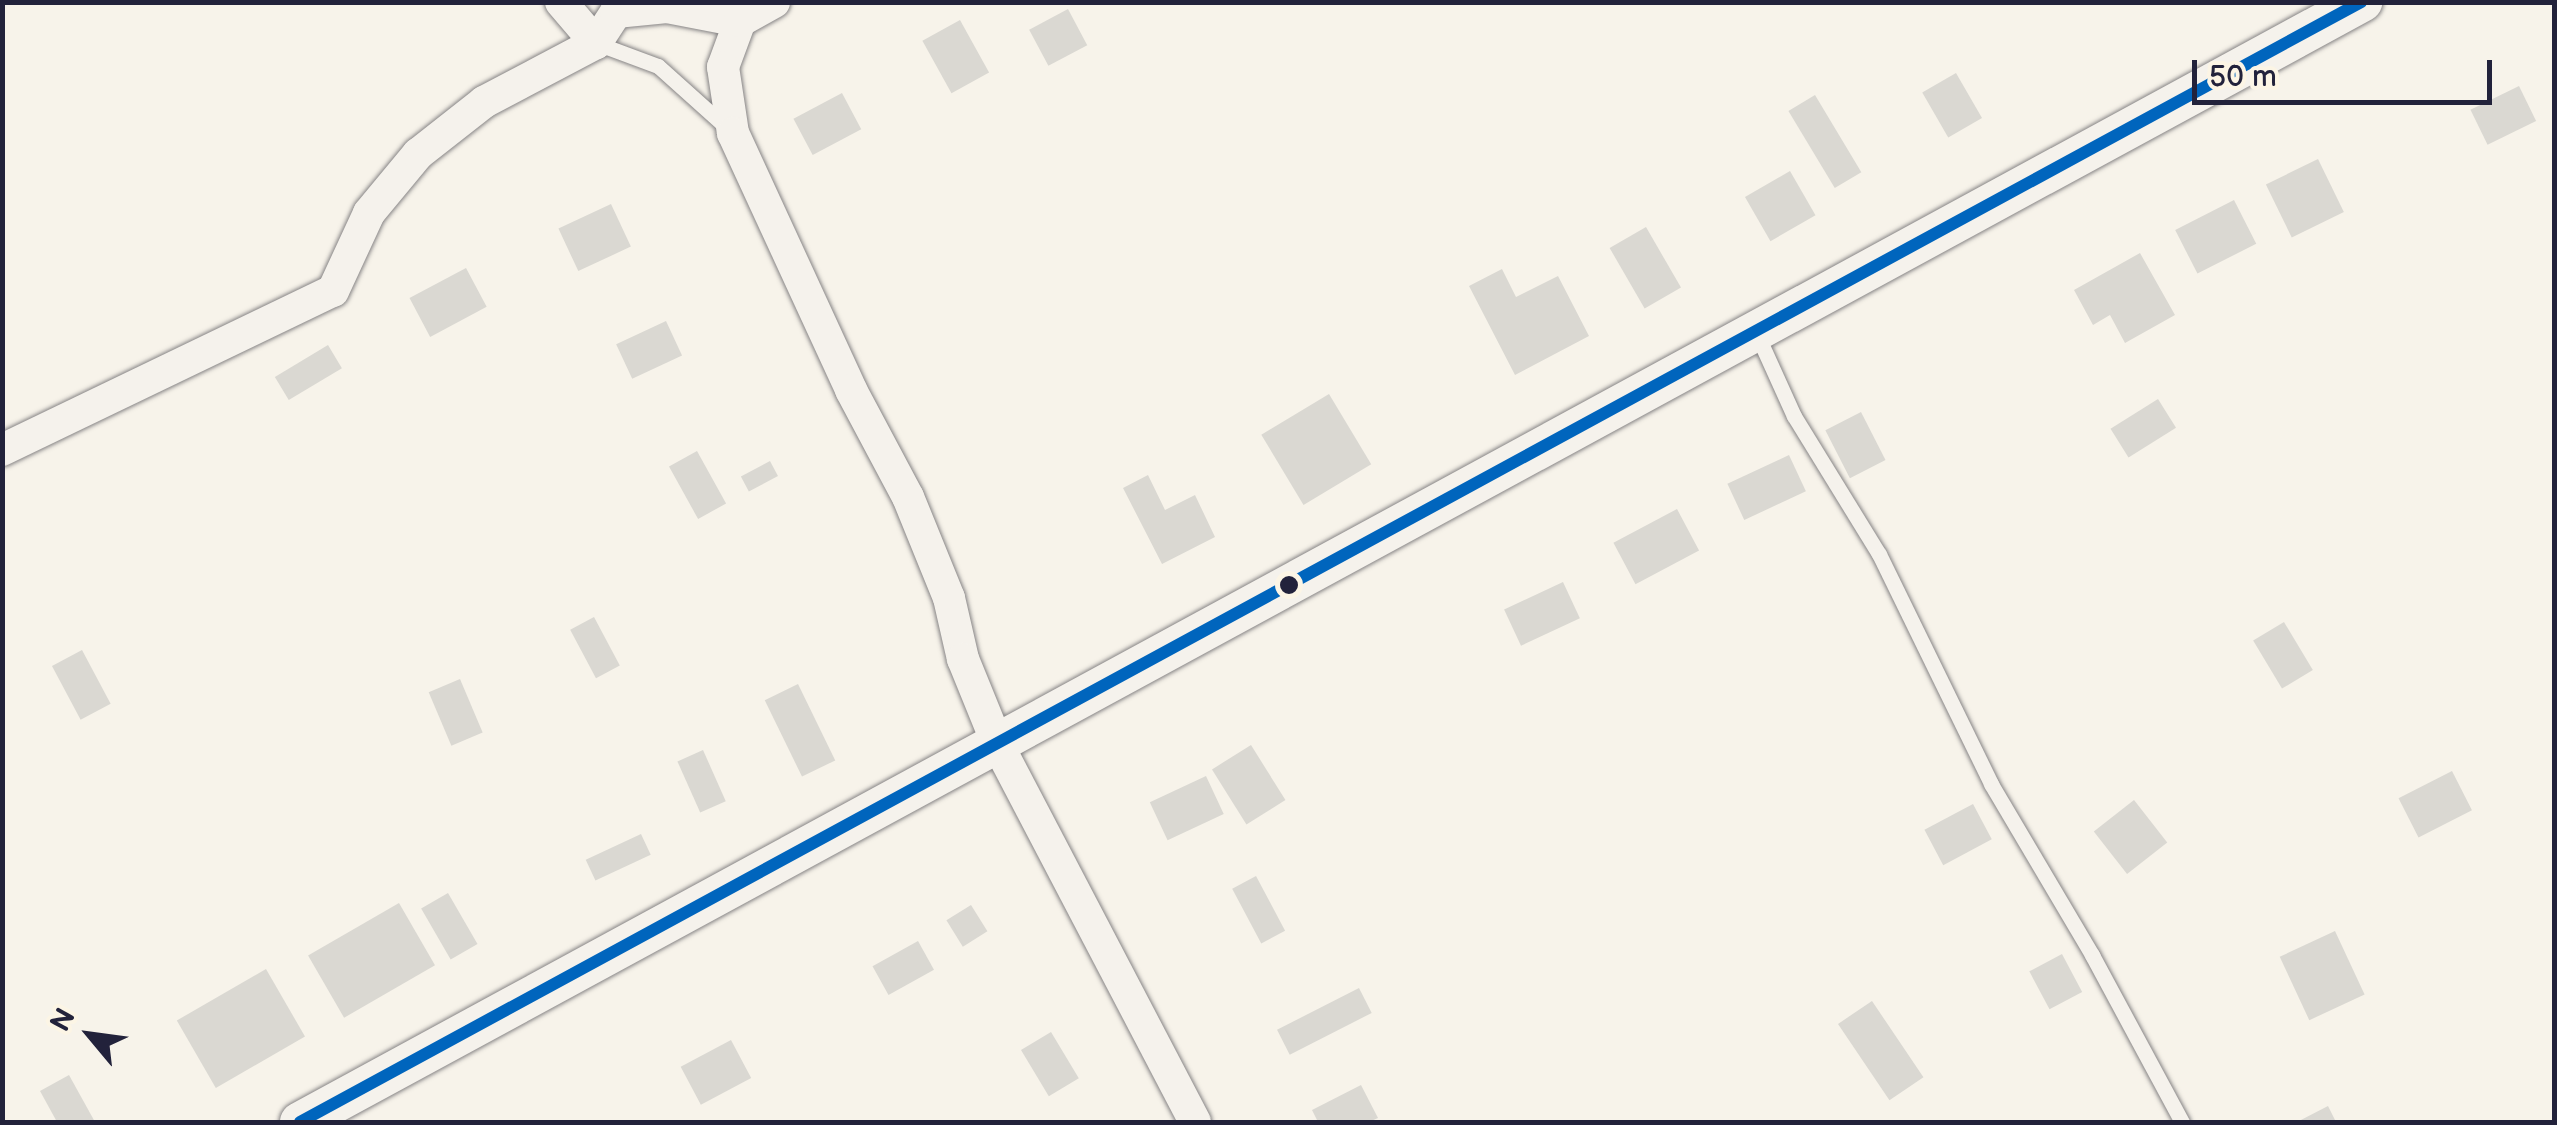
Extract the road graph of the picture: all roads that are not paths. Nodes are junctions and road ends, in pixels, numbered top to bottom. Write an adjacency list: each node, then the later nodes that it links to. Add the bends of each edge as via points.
1 (561, 2): 5 (street)
2 (774, 2): 4 (street)
3 (2362, 2): 7 (street)
4 (740, 21): 5 (street, via 667,7 616,12); 6 (street, via 723,67)
5 (596, 43): 6 (lane, via 658,66); 8 (street, via 484,102 418,154 369,213 333,292)
6 (733, 133): 9 (street, via 908,497 950,598 964,658)
7 (1756, 332): 9 (street); 12 (lane, via 1794,416 1879,554 1991,784)
8 (2, 450)
9 (998, 746): 10 (street); 11 (street)
10 (300, 1122)
11 (1195, 1122)
12 (2182, 1122)

